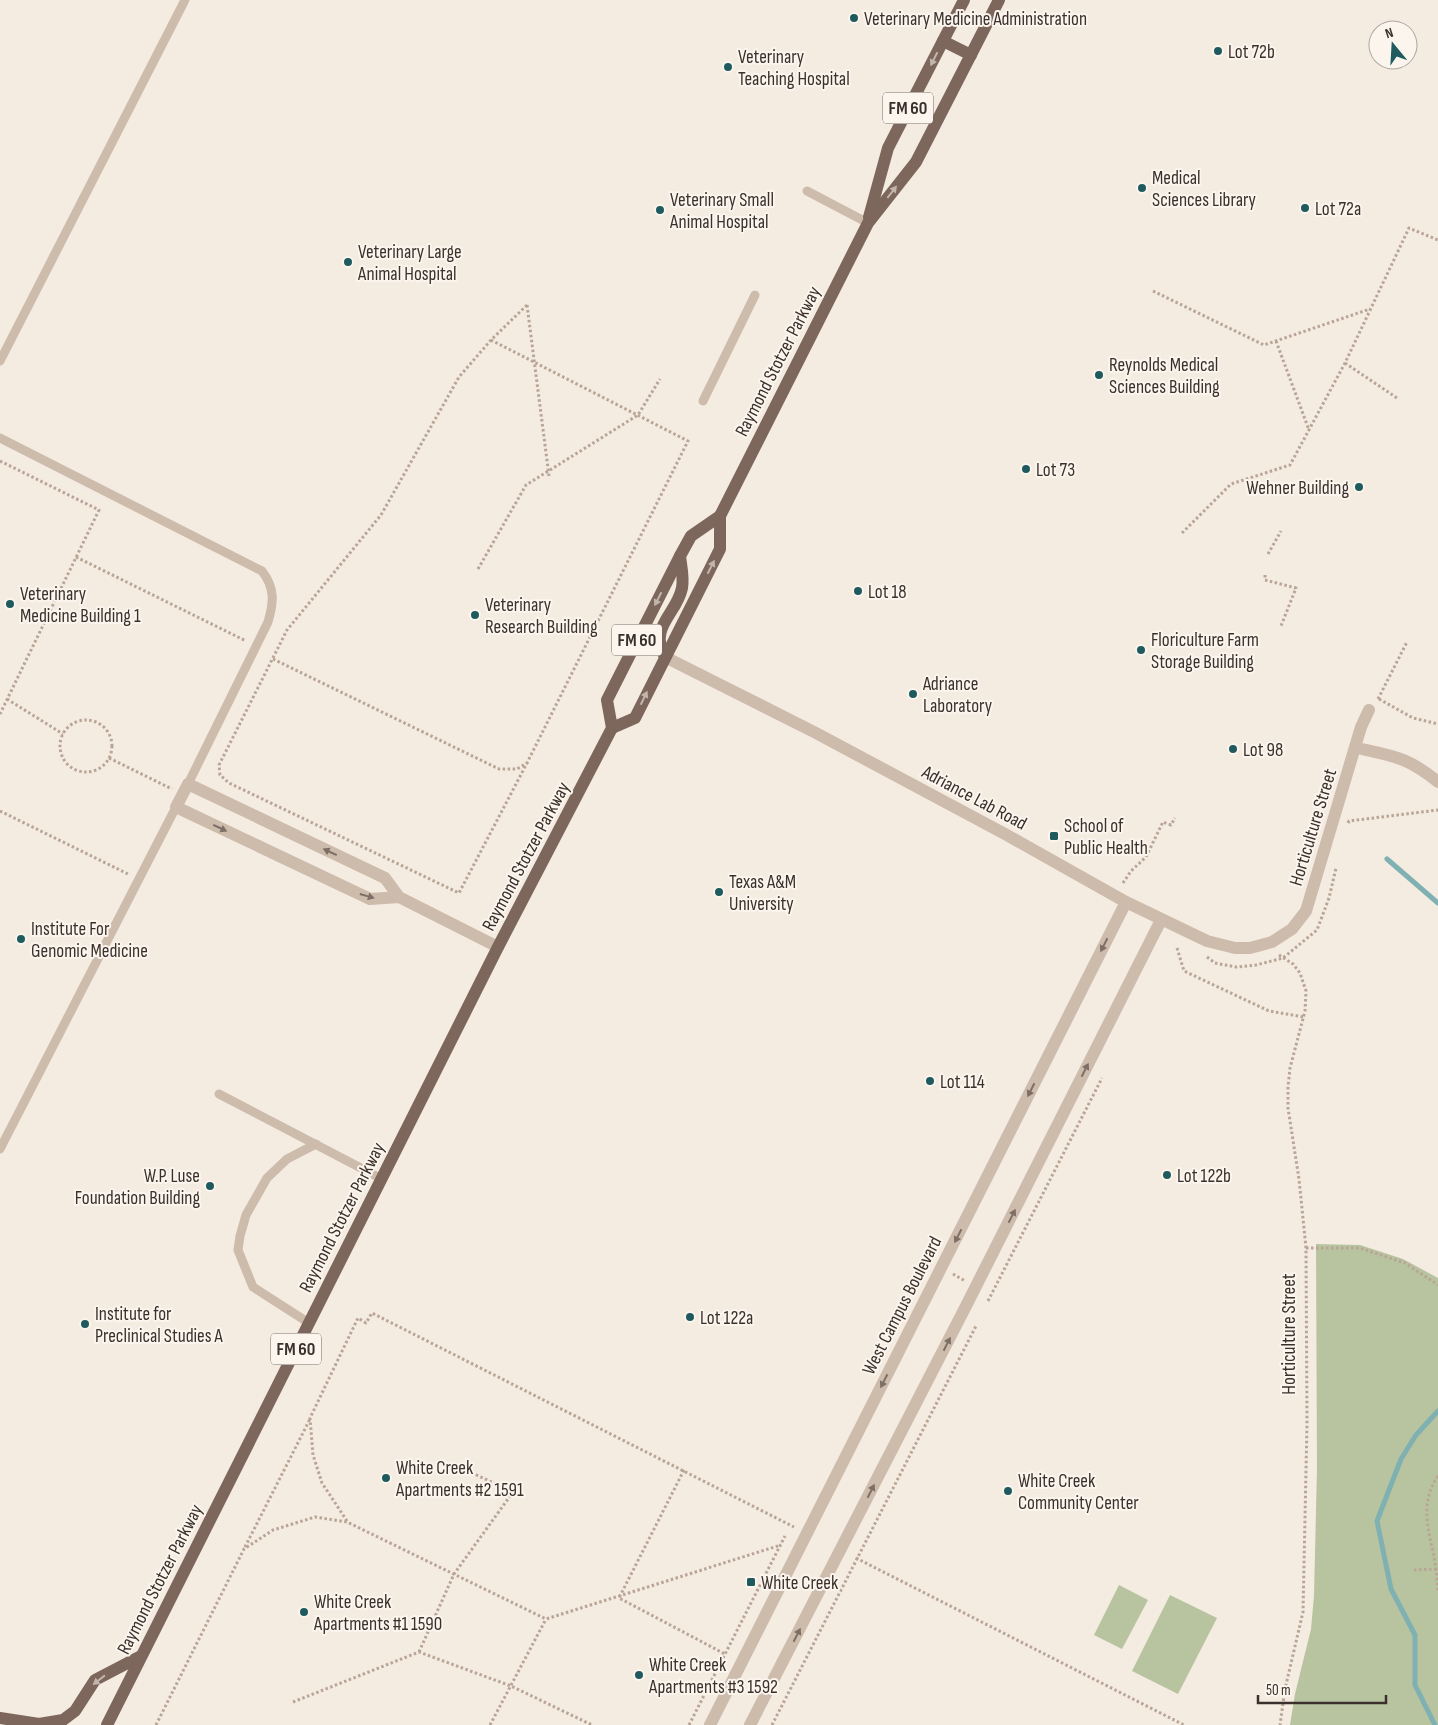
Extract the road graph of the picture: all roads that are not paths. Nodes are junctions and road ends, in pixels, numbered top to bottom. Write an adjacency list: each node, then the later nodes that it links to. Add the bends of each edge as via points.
1 (185, 0): 9 (lane)
2 (964, 0): 4 (main road, Raymond Stotzer Parkway / FM 60)
3 (999, 0): 5 (main road, Raymond Stotzer Parkway / FM 60)
4 (943, 41): 5 (main road); 7 (main road, Raymond Stotzer Parkway / FM 60, one-way to 7, via 888,148)
5 (971, 55): 7 (main road, Raymond Stotzer Parkway / FM 60, one-way to 5, via 916,162)
6 (807, 191): 7 (lane)
7 (868, 223): 12 (main road, Raymond Stotzer Parkway / FM 60)
8 (755, 295): 10 (lane)
9 (0, 360)
10 (703, 402)
11 (0, 438): 19 (lane, via 262,571 272,586 273,606 268,622)
12 (720, 516): 13 (main road, Raymond Stotzer Parkway / FM 60, via 691,536); 14 (main road, Raymond Stotzer Parkway / FM 60, one-way to 12, via 720,549)
13 (680, 556): 14 (main road, via 682,588 658,636); 16 (main road, Raymond Stotzer Parkway / FM 60, one-way to 16, via 607,700)
14 (665, 657): 16 (main road, Raymond Stotzer Parkway / FM 60, one-way to 14, via 635,718); 22 (street, Adriance Lab Road, via 816,733)
15 (1369, 710): 17 (street, Horticulture Street)
16 (612, 728): 25 (main road, Raymond Stotzer Parkway / FM 60)
17 (1357, 748): 18 (street, via 1418,765); 24 (street, Horticulture Street, via 1306,911 1292,928)
18 (1438, 782)
19 (185, 789): 20 (street); 21 (street, one-way to 19, via 385,878)
20 (176, 807): 21 (street, one-way to 21, via 370,899); 28 (lane)
21 (399, 896): 25 (street)
22 (1126, 902): 23 (street, Adriance Lab Road); 34 (street, West Campus Boulevard, one-way to 34)
23 (1161, 920): 24 (street, Adriance Lab Road, via 1220,946 1250,948); 35 (street, one-way to 23)
24 (1272, 942)
25 (498, 947): 29 (main road, Raymond Stotzer Parkway / FM 60)
26 (219, 1094): 27 (lane)
27 (316, 1144): 29 (lane); 30 (lane, via 287,1159 267,1178 246,1215 238,1250 253,1287)
28 (0, 1148)
29 (382, 1179): 30 (main road, Raymond Stotzer Parkway / FM 60)
30 (309, 1323): 31 (main road, Raymond Stotzer Parkway / FM 60)
31 (141, 1656): 32 (main road, one-way to 32, via 96,1680 75,1711 63,1720 39,1724); 33 (main road, Raymond Stotzer Parkway / FM 60)
32 (0, 1718)
33 (107, 1725)
34 (710, 1725)
35 (750, 1725)

